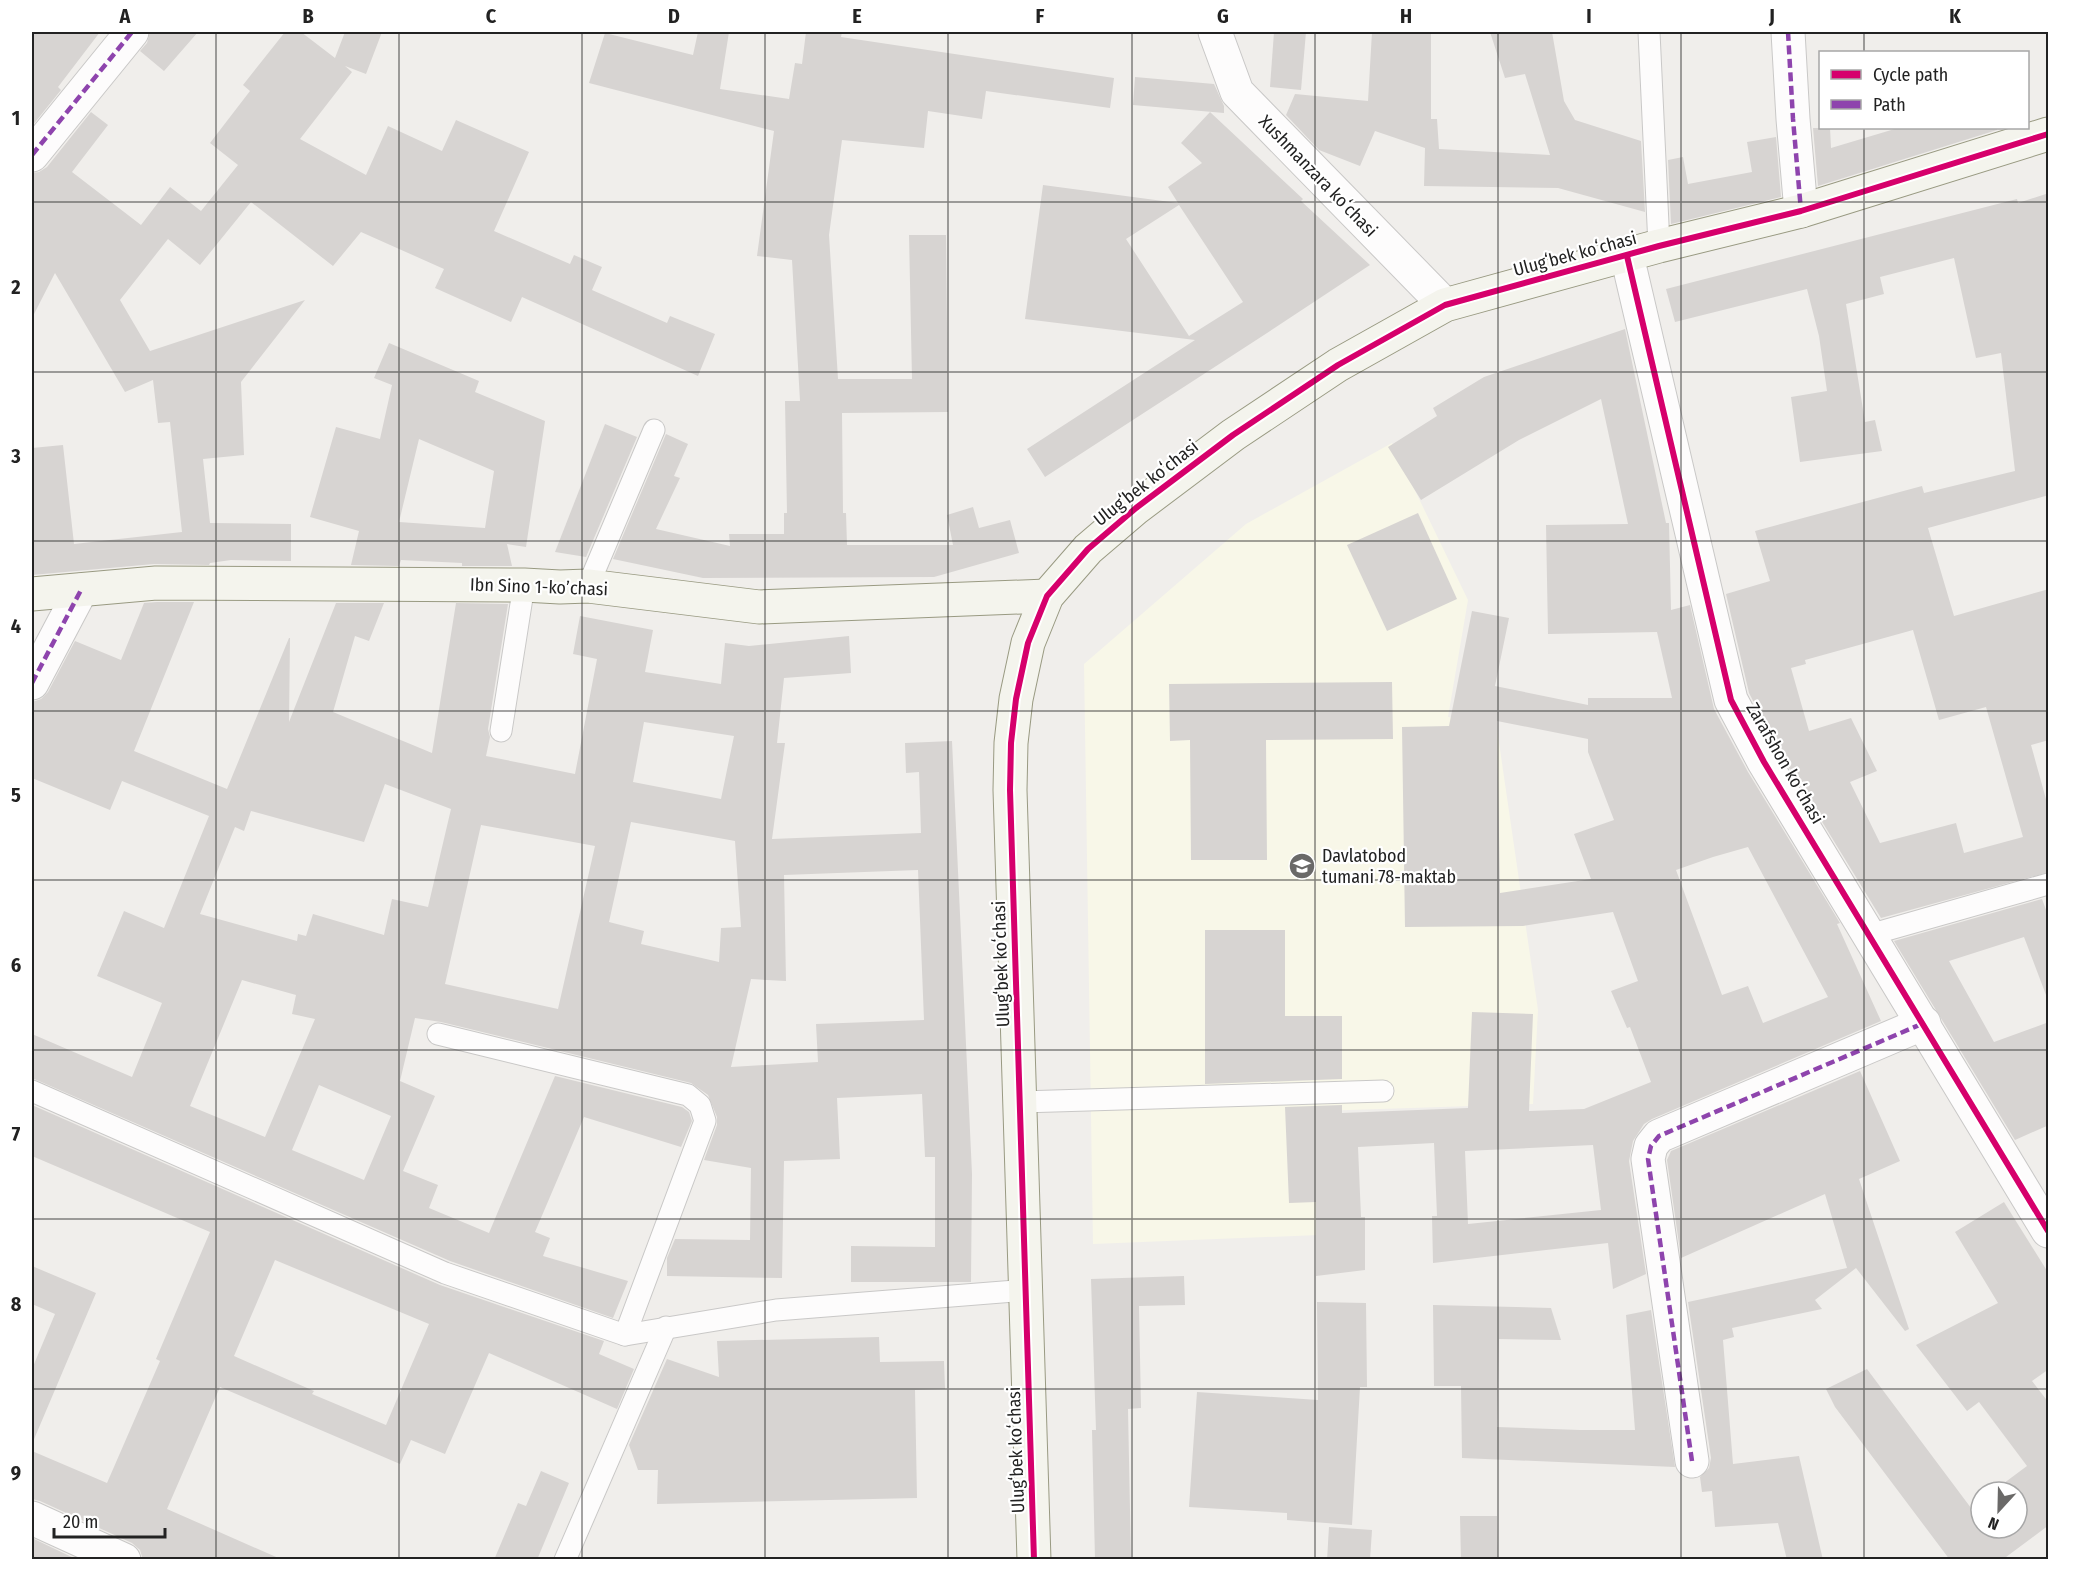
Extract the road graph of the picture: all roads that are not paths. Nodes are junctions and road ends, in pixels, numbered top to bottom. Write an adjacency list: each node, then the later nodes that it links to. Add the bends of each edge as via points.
1 (132, 32): 6 (street)
2 (1215, 32): 10 (street, Xushmanzara koʻchasi, via 1237,92)
3 (1649, 32): 8 (lane)
4 (1788, 32): 7 (street)
5 (2049, 134): 7 (street, Ulugʻbek koʻchasi)
6 (32, 155)
7 (1801, 211): 8 (street, Ulugʻbek koʻchasi)
8 (1659, 246): 9 (street, Ulugʻbek koʻchasi)
9 (1628, 256): 10 (street, Ulugʻbek koʻchasi); 20 (street, Zarafshon koʻchasi, via 1731,700)
10 (1445, 305): 16 (street, Ulugʻbek koʻchasi, via 1338,365 1233,435 1088,549)
11 (654, 430): 13 (lane)
12 (524, 585): 13 (street, Ibn Sino 1-koʼchasi); 14 (street, Ibn Sino 1-koʼchasi, via 156,583); 18 (lane)
13 (588, 586): 16 (street, Ibn Sino 1-koʼchasi, via 759,607)
14 (81, 590): 15 (street, Ibn Sino 1-koʼchasi); 17 (street)
15 (32, 594)
16 (1047, 596): 25 (street, Ulugʻbek koʻchasi, via 1028,644 1011,743)
17 (32, 682)
18 (501, 731)
19 (2049, 884): 20 (lane)
20 (1869, 935): 21 (street, Zarafshon koʻchasi)
21 (1924, 1023): 26 (street, Zarafshon koʻchasi); 30 (street, via 1659,1136 1651,1146 1648,1159)
22 (438, 1034): 29 (lane, via 688,1095 700,1106 705,1121)
23 (32, 1091): 29 (lane, via 445,1273)
24 (1383, 1091): 25 (lane)
25 (1020, 1102): 27 (street, Ulugʻbek koʻchasi)
26 (2049, 1231)
27 (1027, 1290): 28 (lane, via 776,1310); 34 (street, Ulugʻbek koʻchasi)
28 (666, 1327): 29 (lane); 33 (lane)
29 (625, 1335)
30 (1692, 1461)
31 (32, 1518): 32 (street)
32 (124, 1560)
33 (565, 1560)
34 (1034, 1560)

